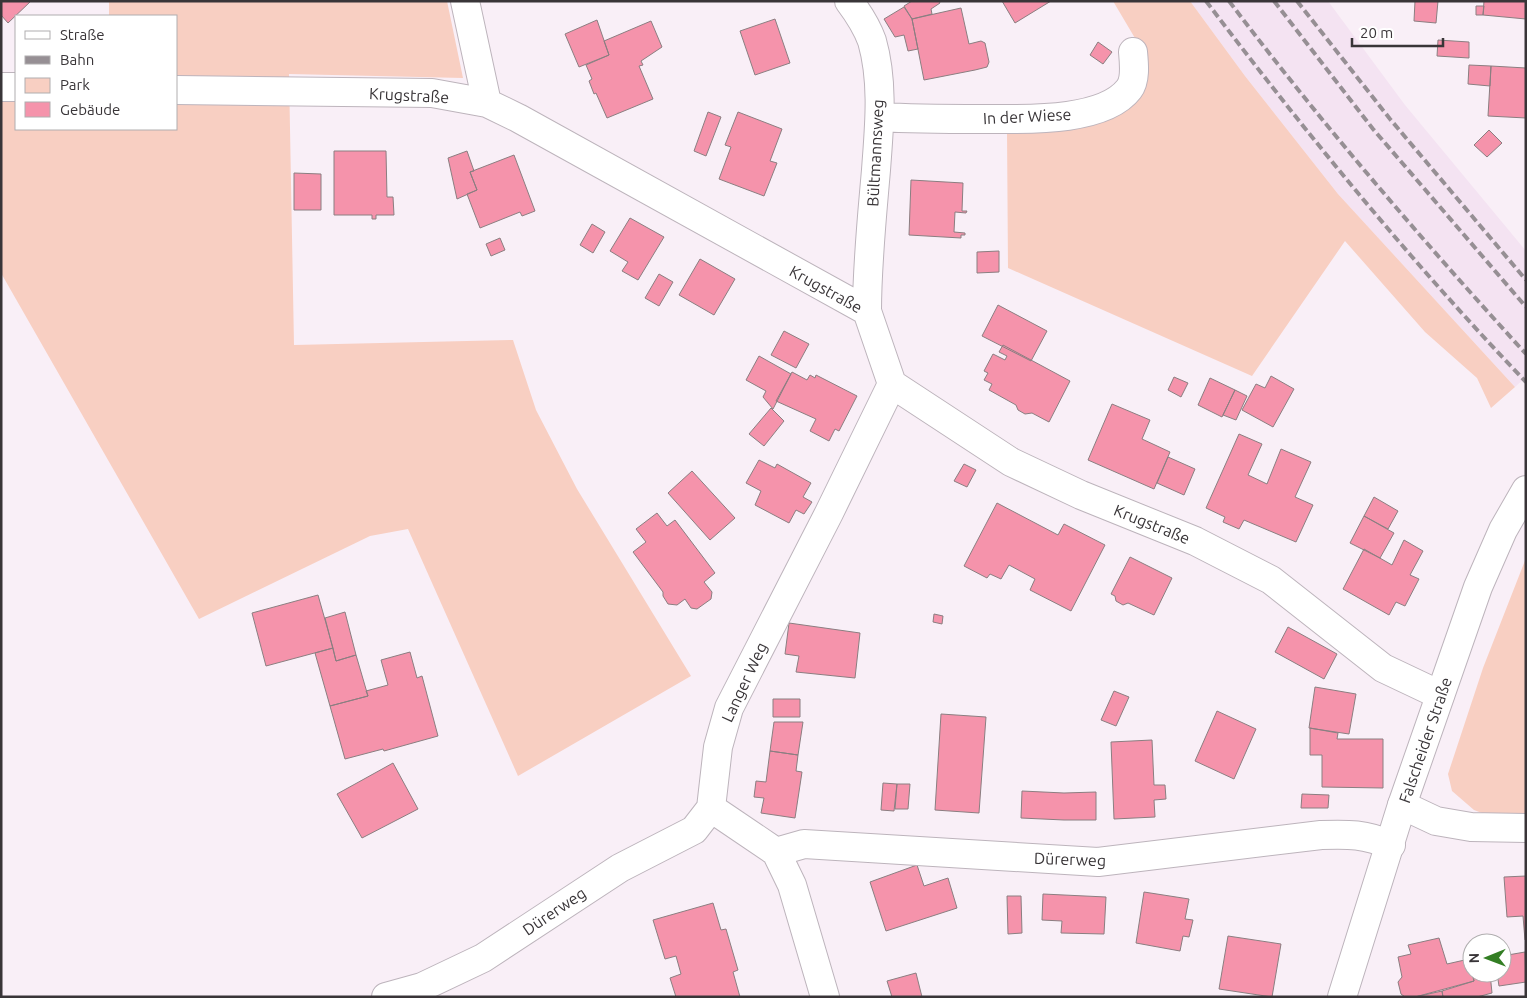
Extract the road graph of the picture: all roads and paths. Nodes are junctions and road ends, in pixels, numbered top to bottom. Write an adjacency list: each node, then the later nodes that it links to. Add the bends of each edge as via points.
1 (465, 1): 7 (street)
2 (849, 1): 8 (street, Bültmannsweg, via 871,40 878,74)
3 (1133, 52): 8 (street, In der Wiese, via 1135,70 1130,88 1115,101 1095,110 1061,117 1034,118)
4 (1, 87): 5 (street)
5 (15, 87)
6 (178, 90): 7 (street, Krugstraße, via 432,93)
7 (487, 103): 9 (street, Krugstraße)
8 (880, 117): 9 (street, Bültmannsweg)
9 (867, 311): 10 (street, Krugstraße)
10 (892, 384): 12 (street, Krugstraße, via 1011,462 1080,495 1195,541 1271,580 1383,668); 14 (street, Langer Weg, via 728,708 718,747)
11 (1526, 490): 12 (street, Falscheider Straße, via 1503,530 1478,587)
12 (1440, 695): 13 (street, Falscheider Straße)
13 (1402, 806): 15 (street, via 1436,821 1472,827); 16 (street, Falscheider Straße)
14 (712, 808): 17 (street); 18 (street, Dürerweg, via 694,830 620,868 483,958 431,984)
15 (1526, 828)
16 (1391, 845): 17 (street, Dürerweg, via 1373,837 1321,835 1098,862 804,844); 20 (street, Falscheider Straße)
17 (776, 852): 19 (street, via 792,886)
18 (386, 997)
19 (825, 997)
20 (1342, 997)

